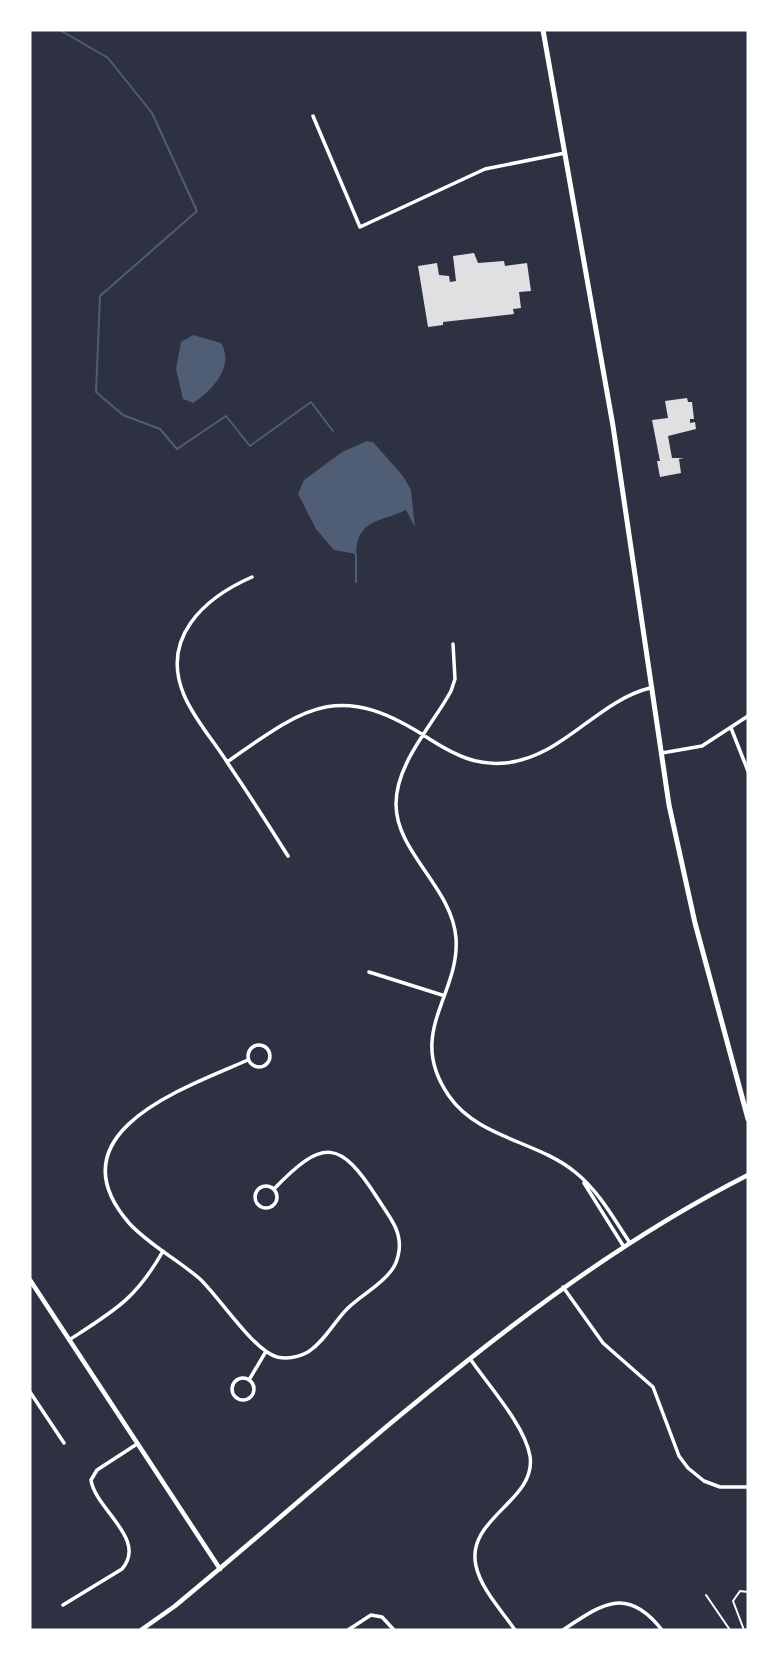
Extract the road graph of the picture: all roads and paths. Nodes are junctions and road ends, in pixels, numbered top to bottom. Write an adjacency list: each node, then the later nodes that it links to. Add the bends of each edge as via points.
1 (543, 30): 3 (main road)
2 (313, 116): 3 (street, via 360,227 485,169)
3 (565, 153): 6 (main road, via 613,426)
4 (252, 577): 11 (street, via 193,616 177,659 188,703)
5 (453, 644): 9 (street, via 455,679)
6 (650, 688): 9 (street, via 630,694 551,747 521,761 472,761); 10 (main road)
7 (748, 716): 8 (street)
8 (731, 728): 10 (street, via 702,746); 12 (street)
9 (425, 735): 11 (street, via 363,706 330,705 297,715); 15 (street, via 401,776 396,806 402,834 446,902 453,926 454,959)
10 (660, 754): 17 (main road, via 681,865)
11 (228, 762): 13 (street)
12 (748, 771)
13 (288, 856)
14 (369, 972): 15 (street)
15 (442, 995): 19 (street, via 433,1028 432,1057 450,1097 471,1118)
16 (248, 1060): 16 (street, via 248,1052 257,1045 269,1052 268,1062 262,1066); 23 (street, via 162,1101 130,1122 109,1145 105,1168 114,1201 138,1231)
17 (748, 1119)
18 (748, 1175): 21 (street)
19 (582, 1178): 21 (street); 22 (street)
20 (274, 1189): 20 (street, via 264,1186 258,1190 260,1206 274,1205); 27 (street, via 304,1158 325,1153 343,1156 358,1169 394,1223 400,1248 391,1270 309,1352 289,1358)
21 (630, 1243): 22 (street)
22 (624, 1247): 25 (street)
23 (163, 1251): 26 (street, via 128,1300); 27 (street, via 219,1297)
24 (30, 1280): 26 (street)
25 (563, 1287): 28 (street); 33 (street, via 603,1343 653,1387 679,1456 688,1468 712,1485)
26 (69, 1340): 32 (street)
27 (265, 1353): 29 (street)
28 (471, 1360): 34 (street); 41 (street, via 522,1434 530,1456 529,1476 485,1528 475,1550 481,1579)
29 (249, 1380): 29 (street, via 239,1379 234,1384 238,1399 254,1394)
30 (30, 1392): 31 (street)
31 (64, 1444)
32 (137, 1444): 34 (street); 37 (street, via 97,1470 91,1480 127,1539 127,1562)
33 (748, 1487)
34 (220, 1569): 38 (street)
35 (748, 1592): 45 (path, via 740,1591 733,1601)
36 (706, 1595): 44 (path)
37 (63, 1605)
38 (141, 1630)
39 (348, 1630): 40 (street, via 371,1615 382,1617)
40 (394, 1630)
41 (515, 1630)
42 (563, 1630): 43 (street, via 615,1602 637,1606)
43 (662, 1630)
44 (730, 1630)
45 (744, 1630)

